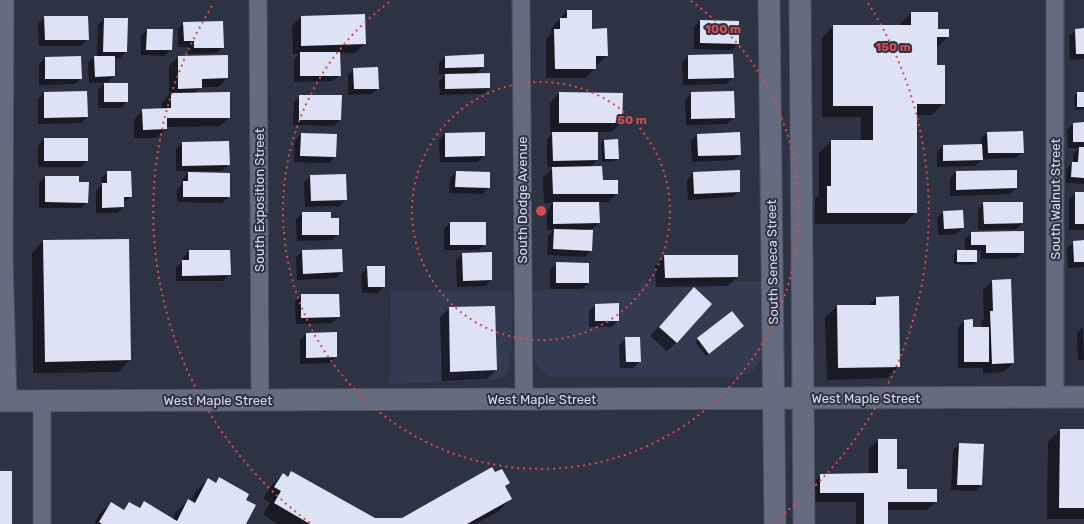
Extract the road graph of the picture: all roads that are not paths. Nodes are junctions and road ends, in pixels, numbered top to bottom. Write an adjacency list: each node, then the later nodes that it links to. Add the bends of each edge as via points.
1 (5, 0): 14 (street)
2 (258, 0): 13 (street, South Exposition Street)
3 (521, 0): 11 (street, South Dodge Avenue)
4 (769, 0): 9 (street, South Seneca Street)
5 (800, 0): 10 (street)
6 (1055, 0): 7 (street, South Walnut Street)
7 (1055, 397): 8 (street, West Maple Street); 10 (street, West Maple Street)
8 (1084, 397)
9 (774, 398): 10 (street, West Maple Street); 11 (street, West Maple Street); 16 (street, South Seneca Street)
10 (804, 398): 17 (street)
11 (524, 399): 13 (street, West Maple Street)
12 (42, 400): 13 (street, West Maple Street); 14 (street, West Maple Street); 15 (street)
13 (260, 400)
14 (4, 401)
15 (42, 524)
16 (775, 524)
17 (804, 524)

